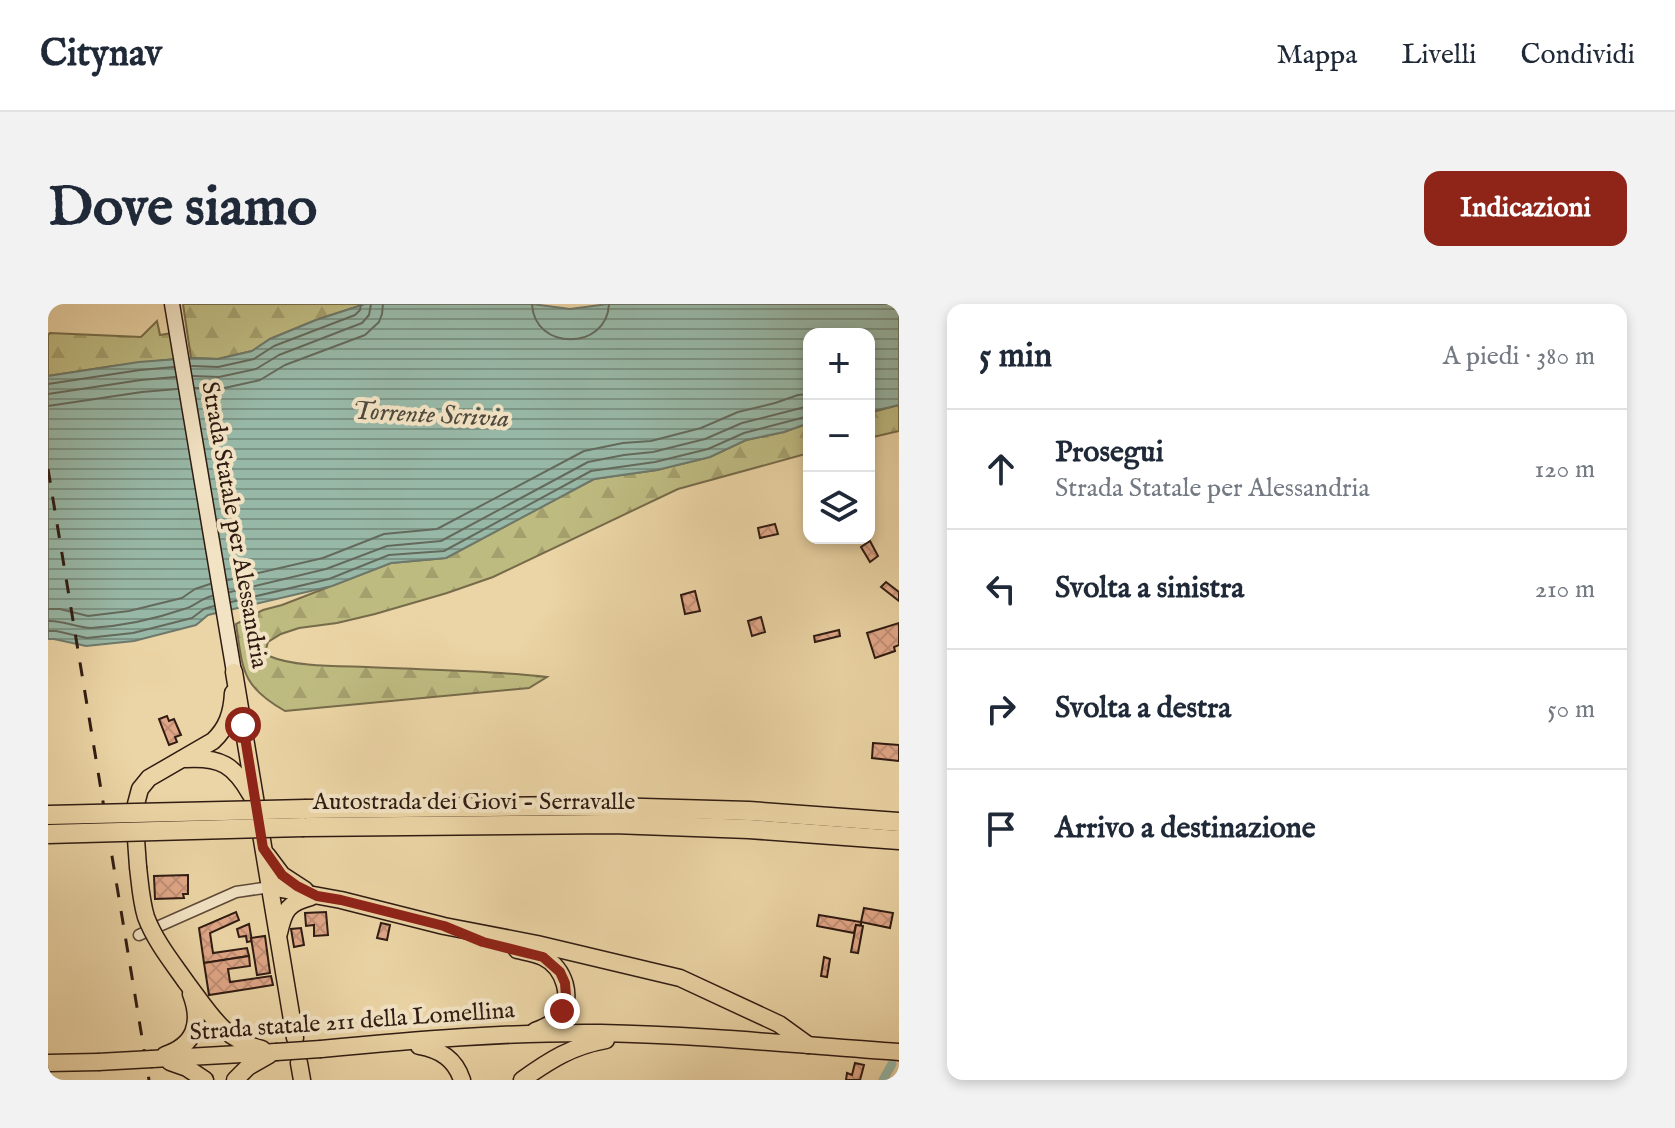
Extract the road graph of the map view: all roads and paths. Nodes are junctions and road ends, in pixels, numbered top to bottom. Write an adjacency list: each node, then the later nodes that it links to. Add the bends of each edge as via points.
1 (172, 304): 2 (main road, Strada Statale per Alessandria)
2 (234, 672): 3 (main road, via 227,725); 4 (main road, Strada Statale per Alessandria)
3 (185, 759): 4 (main road, via 223,762 238,774); 16 (main road, bridge, via 149,778 140,789 135,825 146,916)
4 (255, 803): 10 (main road, Strada Statale per Alessandria)
5 (48, 815): 6 (highway, Autostrada dei Giovi - Serravalle, bridge)
6 (305, 818): 7 (highway, Autostrada dei Giovi - Serravalle, via 502,806 619,806); 8 (highway, Autostrada dei Giovi - Serravalle, bridge); 9 (highway, Autostrada dei Giovi - Serravalle, via 419,825 749,829)
7 (899, 822)
8 (48, 834)
9 (899, 840)
10 (263, 848): 11 (main road, Strada Statale per Alessandria); 12 (main road, via 282,875)
11 (270, 887): 12 (main road); 14 (street, via 236,892); 15 (main road, Strada Statale per Alessandria)
12 (317, 896): 13 (main road); 15 (main road, via 287,909)
13 (444, 926): 17 (main road, via 543,957 560,972 566,996 562,1011 549,1025); 21 (main road, via 680,978 779,1024)
14 (139, 935)
15 (277, 939): 19 (main road, Strada Statale per Alessandria)
16 (186, 982): 22 (main road, via 231,1036); 24 (main road, via 197,1016 193,1033 181,1048)
17 (524, 1034): 18 (main road, Strada statale 211 della Lomellina); 20 (main road, Strada statale 211 della Lomellina)
18 (643, 1035): 21 (main road, Strada statale 211 della Lomellina); 31 (main road, via 583,1045)
19 (295, 1038)
20 (385, 1043): 22 (main road, Strada statale 211 della Lomellina, bridge); 30 (main road, via 432,1048 452,1060)
21 (808, 1045): 23 (main road, Strada statale 211 della Lomellina)
22 (276, 1052): 24 (main road, Strada statale 211 della Lomellina); 28 (main road)
23 (899, 1052)
24 (152, 1059): 25 (main road, Strada statale 211 della Lomellina, bridge); 27 (main road, via 187,1068)
25 (48, 1063)
26 (299, 1063): 29 (main road)
27 (205, 1080)
28 (235, 1080)
29 (302, 1080)
30 (462, 1080)
31 (522, 1080)

